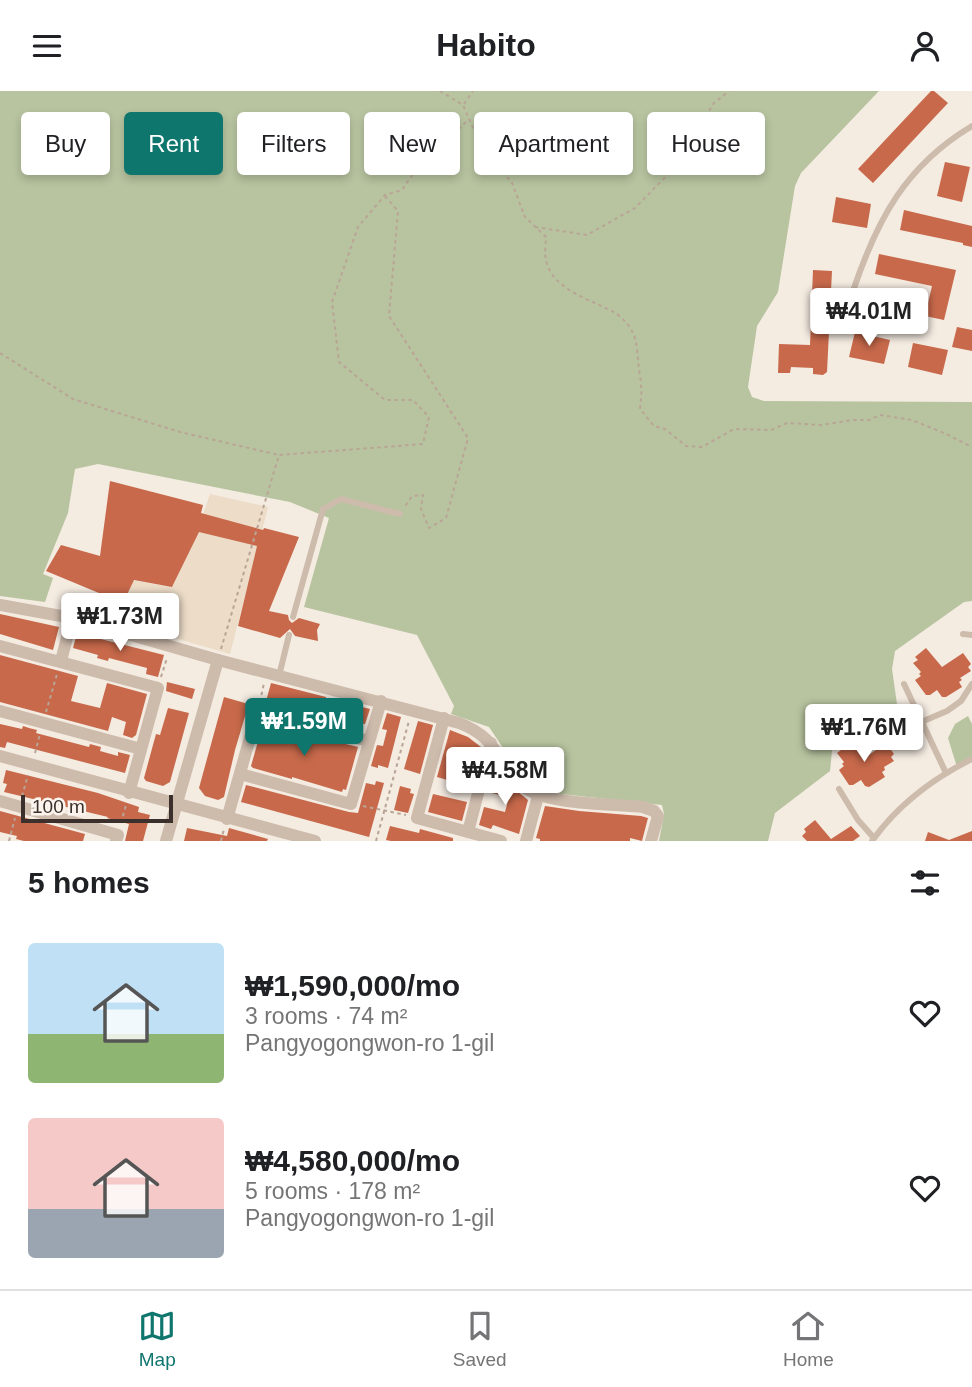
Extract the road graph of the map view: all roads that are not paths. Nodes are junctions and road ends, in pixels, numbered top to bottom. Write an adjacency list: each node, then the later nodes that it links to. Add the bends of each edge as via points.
1 (972, 126): 2 (lane, via 934,153 905,183 885,212)
2 (861, 267): 3 (lane); 4 (lane)
3 (851, 270)
4 (853, 291)
5 (401, 513): 7 (lane, via 341,499 323,509)
6 (0, 605): 8 (street)
7 (293, 617)
8 (72, 618): 13 (street); 14 (street)
9 (963, 634): 11 (lane)
10 (289, 635): 15 (lane)
11 (972, 635)
12 (0, 646): 14 (street)
13 (218, 660): 15 (street); 34 (street)
14 (61, 661): 25 (street, via 158,688)
15 (273, 674): 18 (street)
16 (904, 684): 21 (lane)
17 (972, 684): 21 (lane, via 954,707)
18 (381, 701): 20 (street); 23 (street)
19 (0, 711): 25 (street)
20 (444, 718): 24 (street, via 470,727); 36 (street, via 417,818)
21 (922, 722): 22 (lane, via 886,737); 28 (lane)
22 (862, 739)
23 (369, 741): 29 (street, via 257,713); 29 (street, via 351,804)
24 (491, 743): 32 (street, via 515,778); 36 (street)
25 (141, 749): 31 (street)
26 (0, 756): 31 (street)
27 (972, 759): 28 (lane)
28 (946, 773): 38 (lane, via 907,804)
29 (240, 774): 35 (street)
30 (839, 789): 38 (lane)
31 (129, 793): 34 (street)
32 (538, 796): 42 (street); 43 (street, via 654,811)
33 (0, 801): 37 (street)
34 (176, 805): 35 (street); 39 (street)
35 (227, 819): 40 (street)
36 (468, 832): 41 (street)
37 (117, 838)
38 (873, 840)
39 (166, 841)
40 (315, 841)
41 (501, 841)
42 (526, 841)
43 (651, 841)

